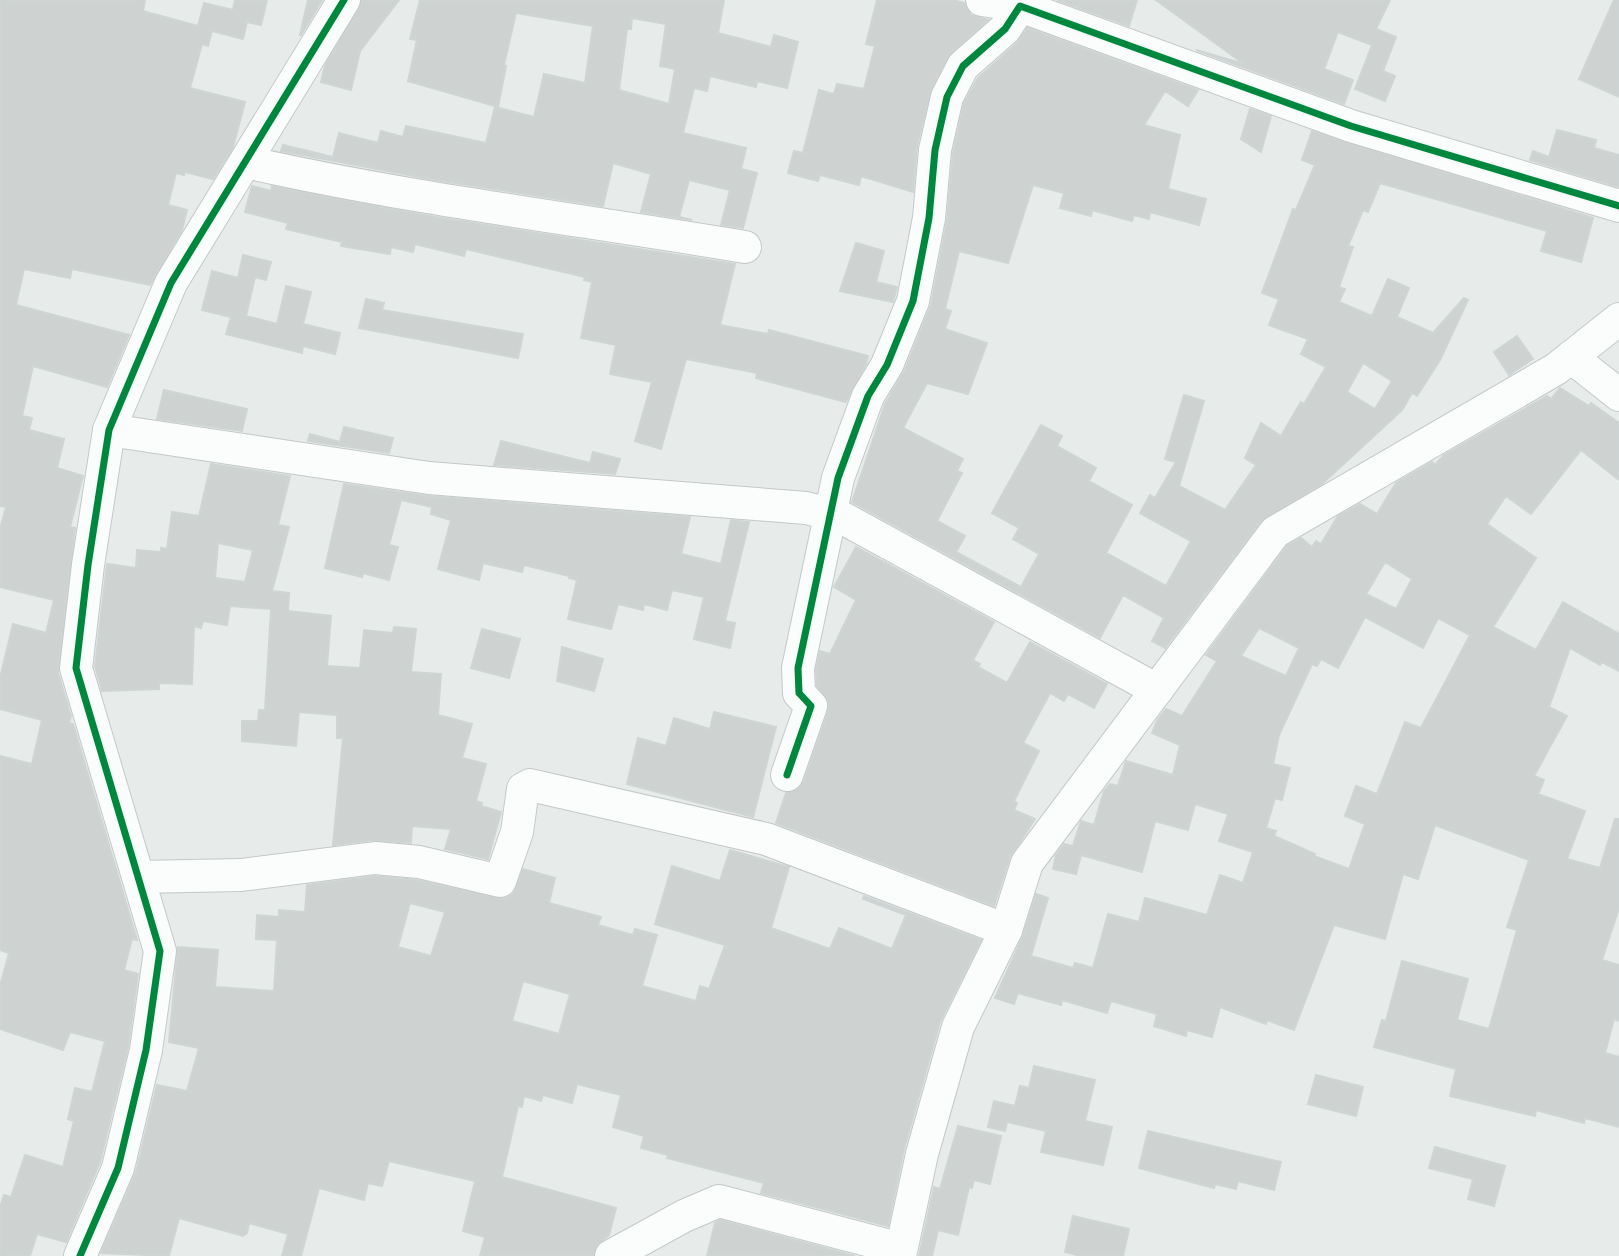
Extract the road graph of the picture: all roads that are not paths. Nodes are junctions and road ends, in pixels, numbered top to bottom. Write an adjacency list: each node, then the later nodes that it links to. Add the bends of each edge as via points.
1 (344, 0): 4 (street)
2 (982, 0): 3 (street)
3 (1024, 3): 5 (street, via 1350,126); 11 (street, via 1005,29 963,66 947,97 934,150 929,218 914,301 887,365 868,396 838,478)
4 (246, 162): 6 (street, via 358,187); 10 (street, via 171,283)
5 (1619, 206)
6 (745, 247)
7 (1619, 319): 8 (street)
8 (1571, 357): 9 (street); 12 (street, via 1275,532)
9 (1619, 395)
10 (109, 430): 11 (street, via 429,478 806,508); 14 (street, via 76,668)
11 (831, 514): 12 (street); 13 (street, via 798,668 799,693 811,706)
12 (1157, 690): 15 (street, via 1027,863)
13 (787, 775)
14 (139, 877): 15 (street, via 241,874 375,858 419,862 500,881 517,832 523,789 530,785 766,839); 17 (street, via 160,951 146,1050 118,1168)
15 (1006, 930): 16 (street, via 958,1027 922,1154)
16 (901, 1252): 18 (street, via 719,1201)
17 (80, 1256)
18 (611, 1256)

